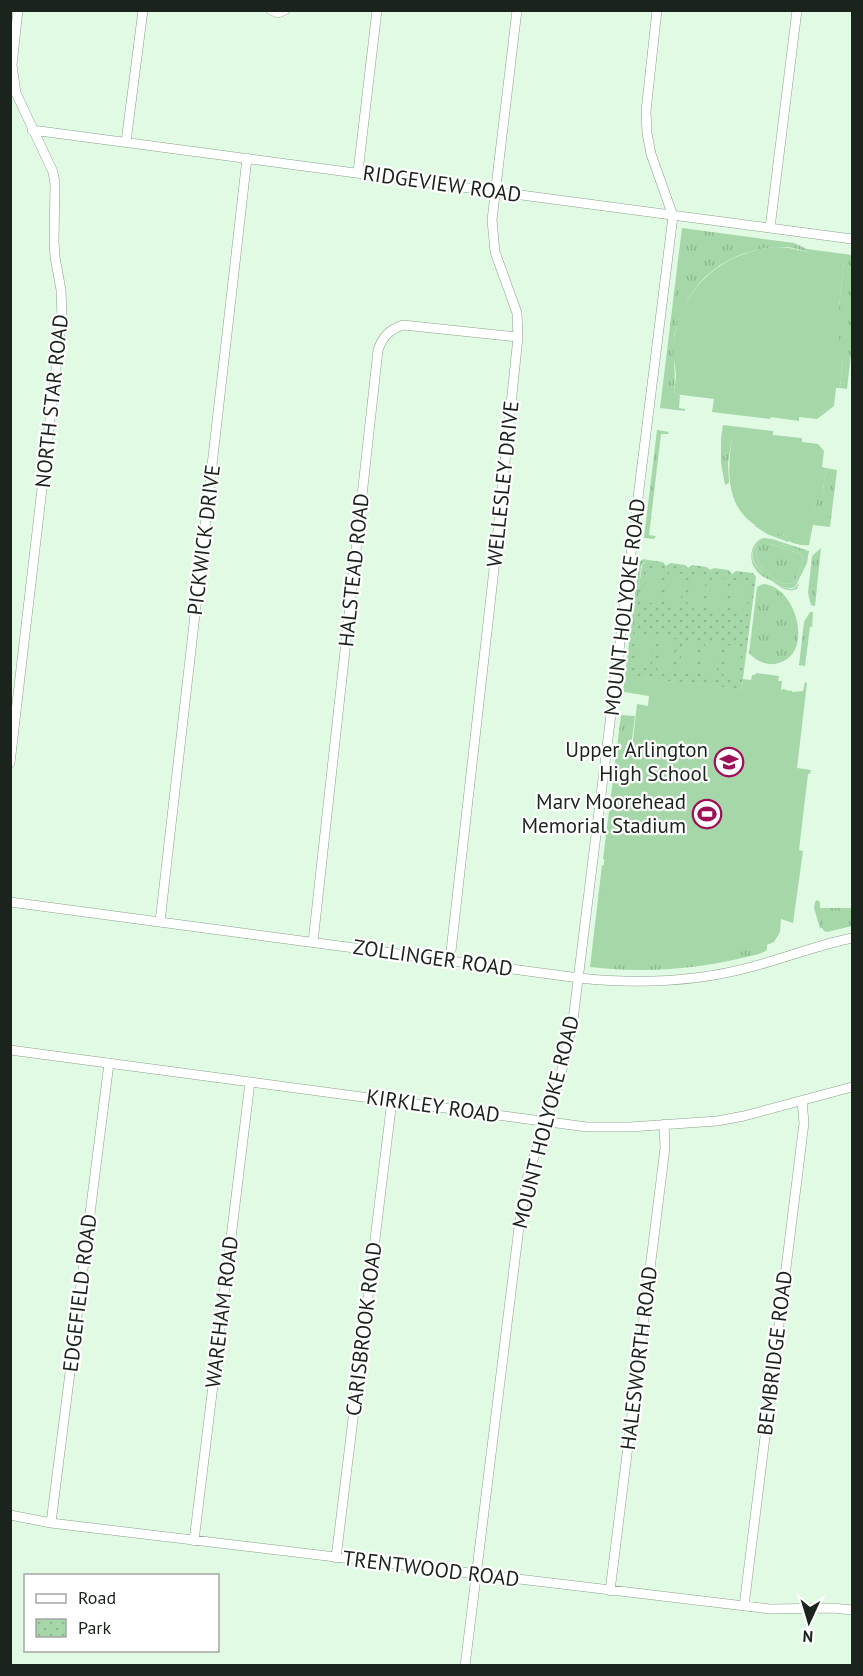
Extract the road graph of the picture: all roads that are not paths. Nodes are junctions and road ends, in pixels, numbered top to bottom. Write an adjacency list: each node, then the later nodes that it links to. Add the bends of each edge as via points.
1 (18, 10): 9 (street, NORTH STAR ROAD, via 13,76)
2 (143, 10): 10 (street)
3 (271, 10): 4 (street)
4 (285, 10)
5 (517, 10): 13 (street, WELLESLEY DRIVE)
6 (657, 10): 14 (street, MOUNT HOLYOKE ROAD, via 646,111 651,154)
7 (797, 10): 15 (street)
8 (374, 11): 12 (street)
9 (32, 130): 10 (street, RIDGEVIEW ROAD); 18 (street, NORTH STAR ROAD, via 55,184 54,242 62,316)
10 (126, 142): 11 (street, RIDGEVIEW ROAD)
11 (247, 158): 12 (street, RIDGEVIEW ROAD); 20 (street, PICKWICK DRIVE)
12 (358, 172): 13 (street, RIDGEVIEW ROAD)
13 (496, 191): 14 (street, RIDGEVIEW ROAD); 17 (street, WELLESLEY DRIVE, via 493,238 517,313)
14 (673, 216): 15 (street, RIDGEVIEW ROAD); 24 (street, MOUNT HOLYOKE ROAD)
15 (770, 228): 16 (street, RIDGEVIEW ROAD)
16 (852, 239)
17 (518, 337): 22 (street, HALSTEAD ROAD, via 403,325 382,338); 23 (street, WELLESLEY DRIVE)
18 (10, 763)
19 (10, 902): 20 (street, ZOLLINGER ROAD)
20 (160, 922): 22 (street, ZOLLINGER ROAD)
21 (852, 938): 24 (street, ZOLLINGER ROAD, via 750,968 695,978)
22 (312, 942): 23 (street, ZOLLINGER ROAD)
23 (450, 960): 24 (street, ZOLLINGER ROAD)
24 (579, 978): 31 (street, MOUNT HOLYOKE ROAD, via 560,1078)
25 (10, 1050): 26 (street, KIRKLEY ROAD)
26 (108, 1063): 27 (street, KIRKLEY ROAD); 34 (street, EDGEFIELD ROAD)
27 (250, 1082): 29 (street, KIRKLEY ROAD); 35 (street, WAREHAM ROAD)
28 (852, 1087): 30 (street, KIRKLEY ROAD)
29 (392, 1100): 31 (street, KIRKLEY ROAD); 36 (street, CARISBROOK ROAD)
30 (802, 1101): 32 (street, KIRKLEY ROAD, via 717,1121); 39 (street, BEMBRIDGE ROAD, via 804,1123)
31 (545, 1121): 32 (street, KIRKLEY ROAD, via 607,1127); 37 (street, MOUNT HOLYOKE ROAD, via 528,1175 519,1227)
32 (664, 1124): 38 (street, HALESWORTH ROAD, via 665,1148)
33 (10, 1515): 34 (street, TRENTWOOD ROAD)
34 (51, 1523): 35 (street, TRENTWOOD ROAD)
35 (194, 1541): 36 (street, TRENTWOOD ROAD)
36 (336, 1558): 37 (street, TRENTWOOD ROAD)
37 (475, 1574): 38 (street, TRENTWOOD ROAD); 41 (street, MOUNT HOLYOKE ROAD)
38 (610, 1591): 39 (street, TRENTWOOD ROAD)
39 (744, 1606): 40 (street, TRENTWOOD ROAD)
40 (852, 1610)
41 (465, 1665)

